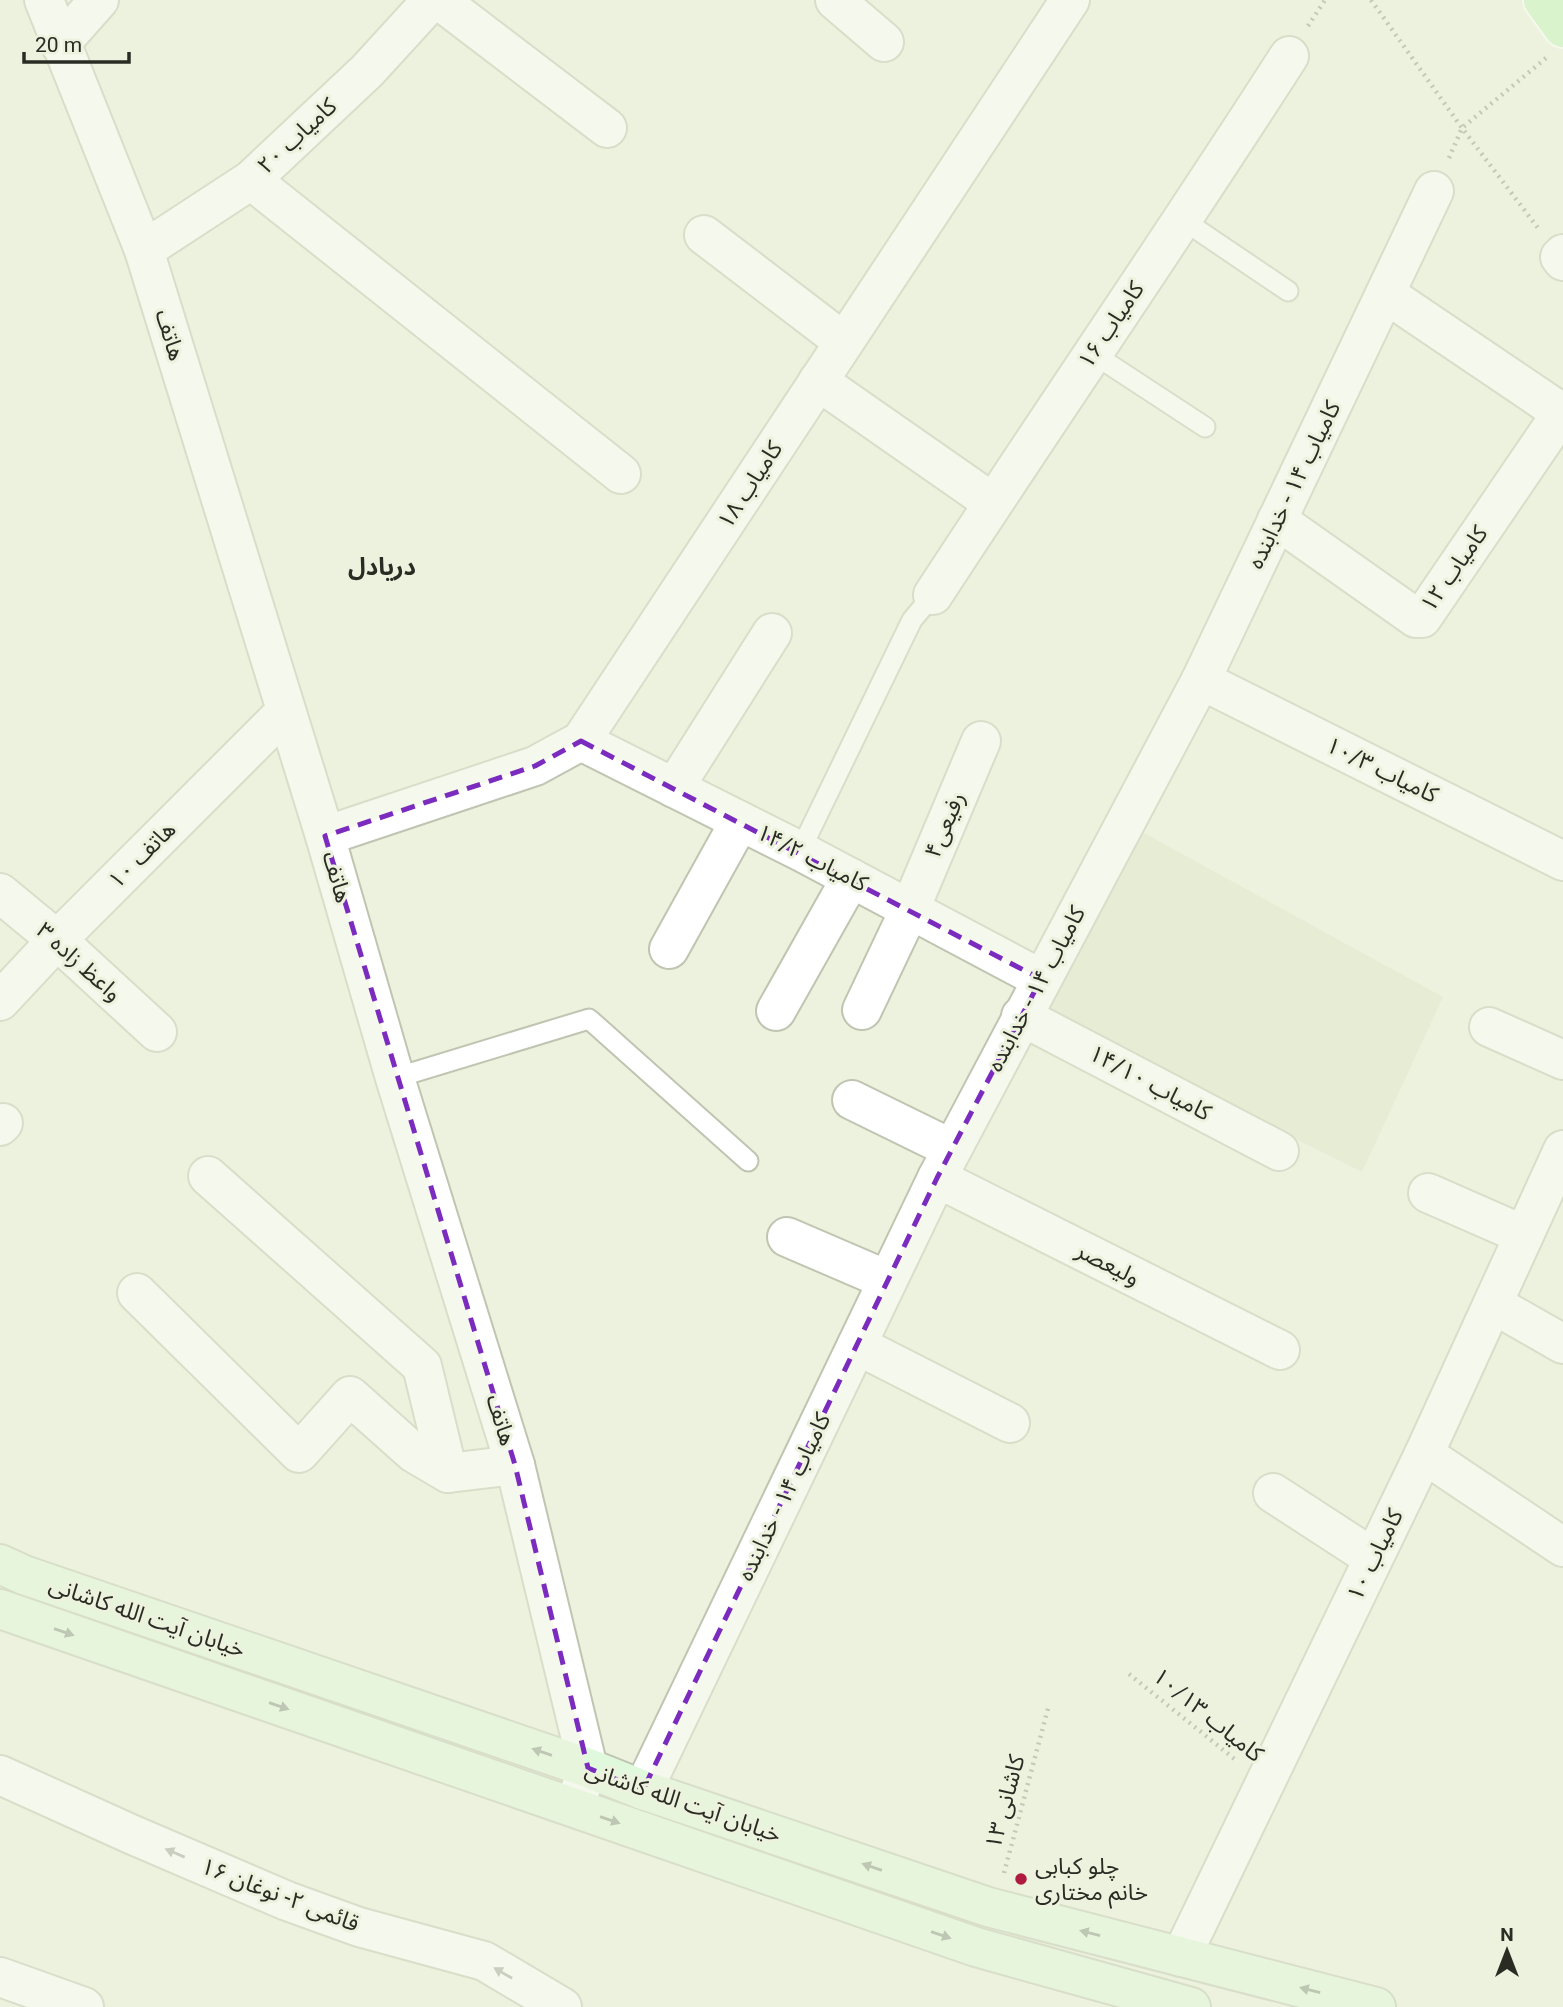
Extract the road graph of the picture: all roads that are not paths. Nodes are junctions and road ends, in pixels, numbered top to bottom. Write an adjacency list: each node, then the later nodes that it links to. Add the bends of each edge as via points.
1 (44, 0): 10 (street, هاتف)
2 (99, 0): 10 (street)
3 (432, 0): 13 (street, کامیاب ۲۰, via 367,71)
4 (439, 0): 12 (street)
5 (835, 0): 9 (street)
6 (1070, 0): 20 (street, کامیاب ۱۸)
7 (1543, 0): 8 (main road)
8 (1558, 40)
9 (884, 42)
10 (60, 44): 17 (street, هاتف)
11 (1289, 55): 15 (street, کامیاب ۱۶)
12 (607, 128)
13 (251, 180): 17 (street, کامیاب ۲۰); 25 (street)
14 (1434, 191): 19 (street, کامیاب ۱۴ - خدابنده)
15 (1184, 220): 18 (lane); 21 (street, کامیاب ۱۶)
16 (704, 235): 20 (street)
17 (144, 250): 31 (street, هاتف)
18 (1288, 291)
19 (1387, 294): 23 (street); 27 (street, کامیاب ۱۴ - خدابنده)
20 (844, 342): 22 (street, کامیاب ۱۸)
21 (1092, 352): 24 (lane); 26 (street, کامیاب ۱۶)
22 (818, 381): 26 (street); 32 (street, کامیاب ۱۸)
23 (1562, 412): 27 (street, کامیاب ۱۲, via 1422,618)
24 (1205, 427)
25 (621, 474)
26 (993, 503): 28 (street, کامیاب ۱۶)
27 (1277, 520): 30 (street, کامیاب ۱۴ - خدابنده)
28 (933, 595): 37 (lane, via 912,620)
29 (772, 633): 34 (street)
30 (1201, 680): 38 (street, کامیاب ۱۰/۳); 44 (street, کامیاب ۱۴ - خدابنده)
31 (286, 711): 36 (street, هاتف); 42 (street, هاتف ۱۰)
32 (581, 741): 34 (street, کامیاب ۱۴/۲); 36 (street, کامیاب ۱۸, via 535,766)
33 (981, 741): 41 (street, رفیعی۴)
34 (674, 788): 35 (street, کامیاب ۱۴/۲)
35 (740, 821): 37 (street, کامیاب ۱۴/۲); 43 (street)
36 (325, 836): 52 (street, هاتف)
37 (800, 851): 39 (street, کامیاب ۱۴/۲)
38 (1563, 861)
39 (851, 878): 41 (street, کامیاب ۱۴/۲); 47 (street)
40 (0, 893): 42 (street, واعظ زاده ۳)
41 (910, 909): 44 (street, کامیاب ۱۴/۲); 46 (street, رفیعی۴)
42 (57, 940): 45 (street, هاتف ۱۰); 50 (street, واعظ زاده ۳)
43 (669, 949)
44 (1041, 979): 48 (street, کامیاب ۱۴ - خدابنده)
45 (0, 1001)
46 (862, 1010)
47 (776, 1011)
48 (1021, 1016): 55 (street, کامیاب ۱۴/۱۰); 57 (street, کامیاب ۱۴ - خدابنده)
49 (1489, 1027): 51 (street)
50 (157, 1032)
51 (1563, 1060)
52 (395, 1078): 56 (lane, via 589,1019); 70 (street, هاتف)
53 (852, 1100): 57 (street, ولیعصر)
54 (1563, 1150): 60 (street, کامیاب ۱۰)
55 (1279, 1151)
56 (748, 1161)
57 (944, 1163): 62 (street, کامیاب ۱۴ - خدابنده); 67 (street, ولیعصر)
58 (208, 1177): 71 (street, via 422,1366)
59 (1428, 1193): 60 (street)
60 (1524, 1236): 64 (street, کامیاب ۱۰)
61 (787, 1237): 62 (street)
62 (887, 1280): 66 (street, کامیاب ۱۴ - خدابنده)
63 (137, 1293): 71 (street, via 299,1453 351,1396 414,1453)
64 (1493, 1304): 65 (street); 69 (street, کامیاب ۱۰)
65 (1563, 1344)
66 (856, 1345): 68 (street); 79 (street, کامیاب ۱۴ - خدابنده)
67 (1280, 1350)
68 (1010, 1423)
69 (1424, 1454): 73 (street); 74 (street, کامیاب ۱۰)
70 (515, 1465): 71 (street); 77 (street, هاتف)
71 (448, 1473)
72 (1273, 1493): 74 (street)
73 (1563, 1547)
74 (1373, 1558): 81 (street, کامیاب ۱۰)
75 (0, 1564): 77 (main road, خیابان آیت الله کاشانی, one-way to 75)
76 (0, 1609): 80 (main road, خیابان آیت الله کاشانی, one-way to 80)
77 (588, 1768): 79 (main road, خیابان آیت الله کاشانی); 80 (street)
78 (0, 1775): 85 (street, قائمی ۲- نوغان ۱۶, one-way to 78, via 484,1961 359,1927 287,1901)
79 (643, 1790): 81 (main road, خیابان آیت الله کاشانی, one-way to 79, via 995,1909)
80 (573, 1807): 83 (main road, خیابان آیت الله کاشانی, one-way to 83)
81 (1181, 1956): 87 (main road, خیابان آیت الله کاشانی, one-way to 81)
82 (0, 1977): 84 (street)
83 (1142, 2001): 86 (main road, خیابان آیت الله کاشانی)
84 (84, 2007)
85 (562, 2007)
86 (1191, 2007)
87 (1376, 2007)

